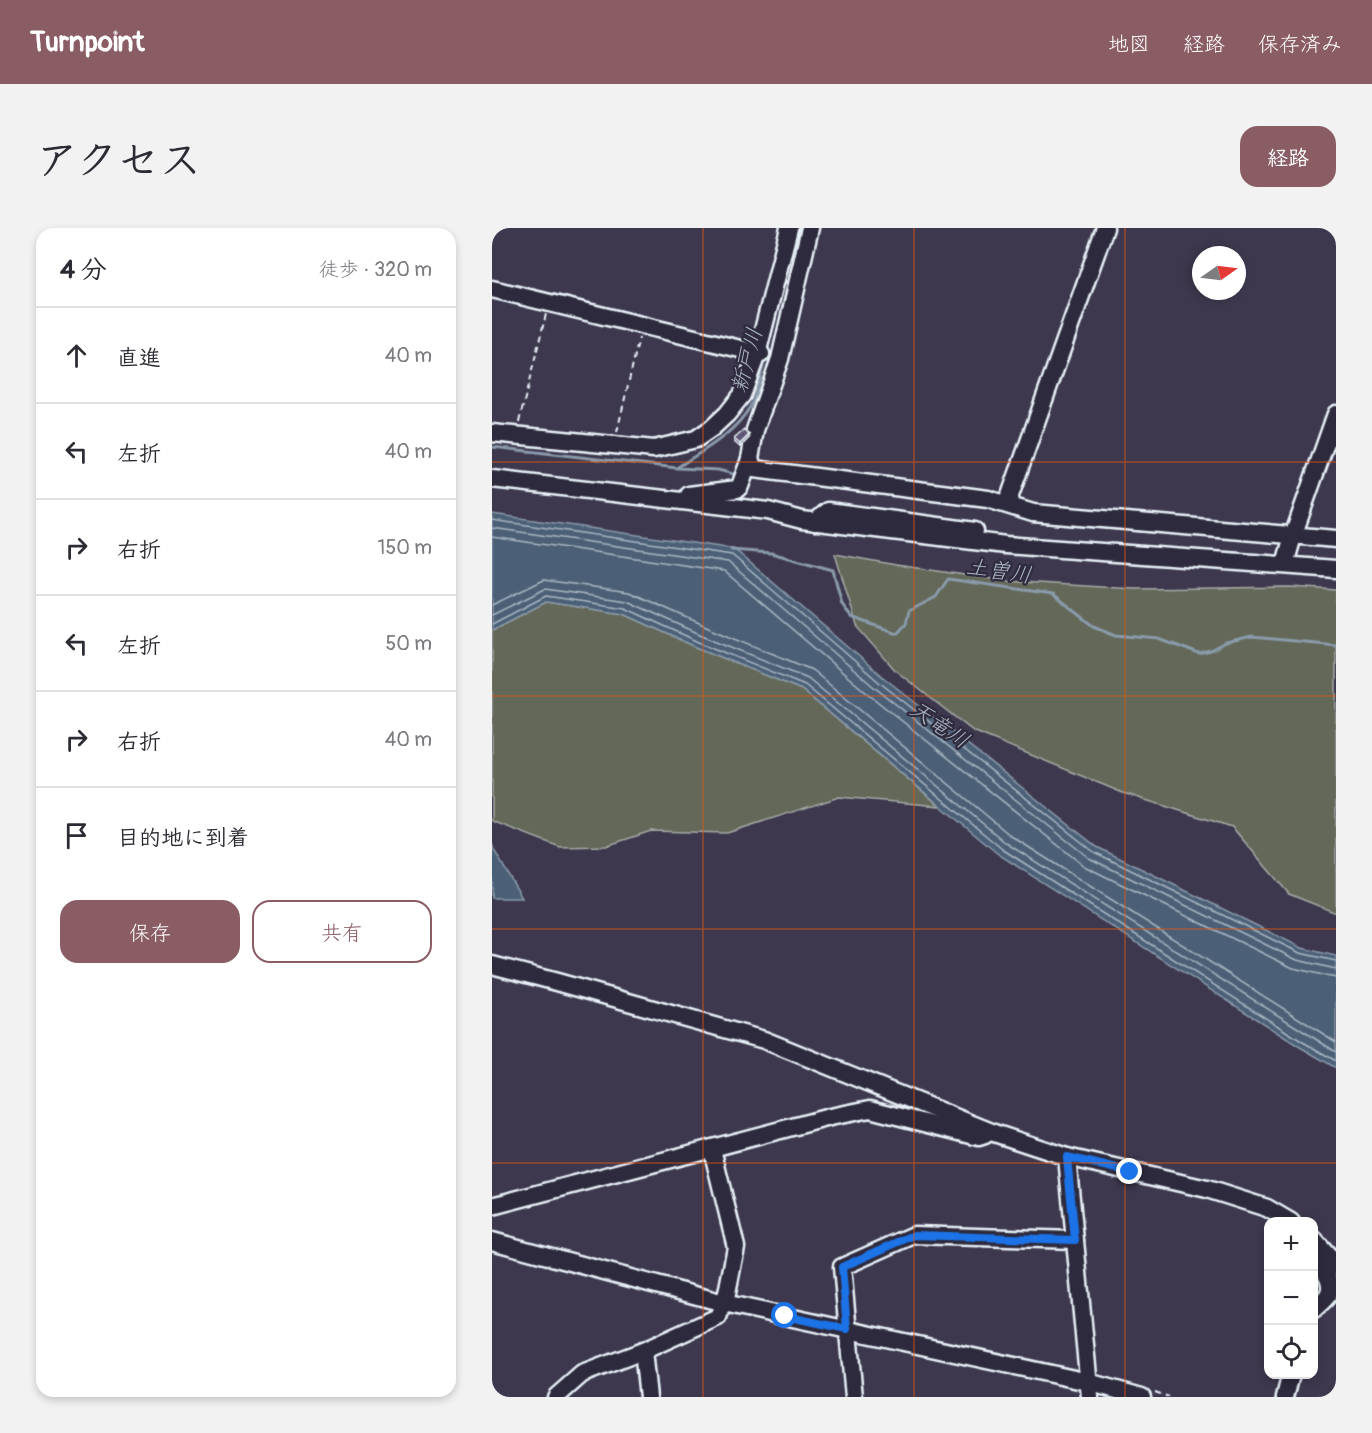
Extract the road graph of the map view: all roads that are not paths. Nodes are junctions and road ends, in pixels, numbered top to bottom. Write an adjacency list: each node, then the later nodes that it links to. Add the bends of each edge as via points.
1 (789, 228): 5 (street)
2 (810, 228): 8 (street, via 780,359)
3 (1105, 228): 11 (street)
4 (492, 289): 5 (street)
5 (759, 354): 7 (street, via 742,395 727,414 696,439 670,447 611,446)
6 (1336, 414): 13 (street)
7 (492, 433)
8 (745, 471): 10 (street, via 737,489 683,495); 11 (street, via 754,469)
9 (492, 480): 10 (street)
10 (677, 500): 13 (street, via 1012,546)
11 (1008, 504): 13 (street, via 1033,513)
12 (1336, 539): 13 (street)
13 (1289, 547): 14 (street)
14 (1336, 569)
15 (492, 965): 16 (street, via 764,1040)
16 (994, 1133): 17 (street, via 979,1137 870,1109); 18 (street)
17 (712, 1149): 19 (street); 26 (street, via 736,1246)
18 (1067, 1157): 20 (street, via 1207,1189); 21 (street)
19 (492, 1206)
20 (1284, 1217)
21 (1075, 1240): 28 (street, via 914,1235 842,1267); 31 (street)
22 (492, 1241): 26 (street)
23 (1318, 1245): 25 (street)
24 (1318, 1261): 27 (street, via 1330,1286)
25 (1336, 1265)
26 (724, 1303): 28 (street); 29 (street, via 718,1317)
27 (1318, 1305)
28 (847, 1329): 31 (street); 34 (street)
29 (643, 1351): 32 (street, via 582,1374); 33 (street)
30 (1290, 1379): 36 (street)
31 (1089, 1389): 35 (street)
32 (556, 1397)
33 (648, 1397)
34 (854, 1397)
35 (1142, 1397)
36 (1285, 1397)

